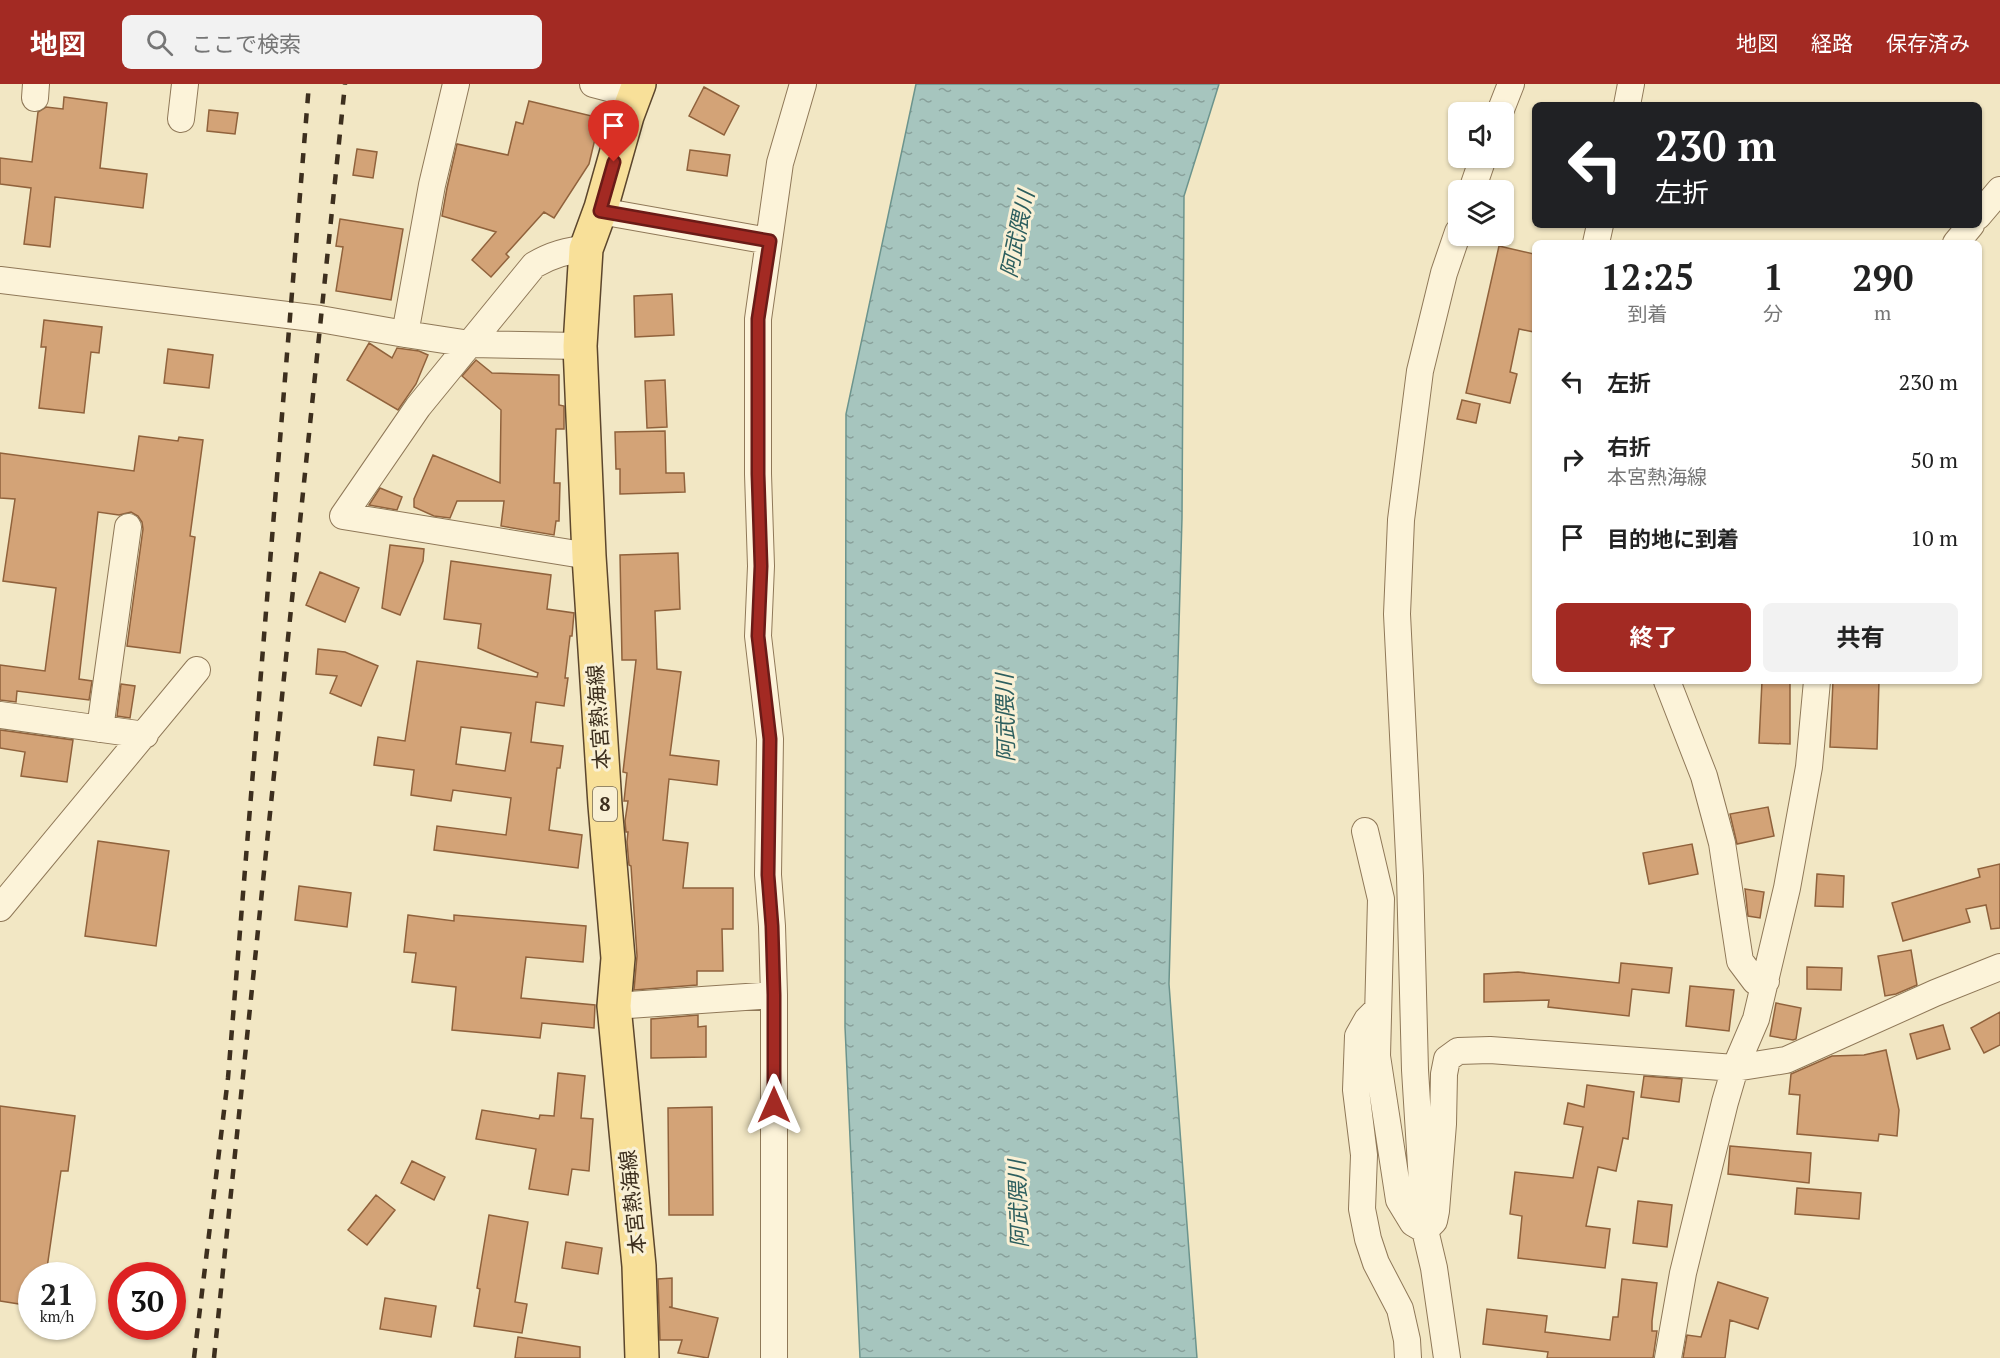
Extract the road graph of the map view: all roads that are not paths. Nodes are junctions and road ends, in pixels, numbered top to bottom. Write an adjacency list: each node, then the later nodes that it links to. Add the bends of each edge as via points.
1 (185, 84): 10 (street)
2 (456, 84): 20 (street, via 432,185)
3 (592, 84): 7 (street)
4 (802, 84): 16 (street, via 780,163)
5 (1511, 84): 8 (street)
6 (1630, 84): 9 (street)
7 (637, 90): 12 (main road, 本宮熱海線 / 8)
8 (1504, 102)
9 (1627, 102)
10 (181, 119)
11 (2000, 190): 13 (street)
12 (600, 211): 16 (street); 18 (main road, 本宮熱海線 / 8)
13 (1982, 211)
14 (1968, 228): 15 (street)
15 (1958, 240)
16 (770, 241): 35 (street, via 758,319 758,636 770,739 768,875)
17 (1453, 246): 39 (street, via 1420,371 1401,520 1397,614)
18 (586, 249): 21 (street, via 568,250 534,265); 22 (main road, 本宮熱海線 / 8)
19 (0, 280): 20 (street, via 320,319)
20 (405, 334): 21 (street)
21 (470, 344): 22 (street); 24 (street, via 418,407 343,516)
22 (580, 346): 24 (main road, 本宮熱海線 / 8)
23 (128, 527): 29 (street)
24 (589, 556): 36 (main road, 本宮熱海線 / 8, via 618,958)
25 (197, 670): 30 (street)
26 (1668, 684): 34 (street, via 1704,776 1716,820 1731,890 1740,961 1755,981)
27 (1817, 684): 34 (street, via 1809,767)
28 (0, 715): 29 (street)
29 (100, 729): 30 (street)
30 (145, 735): 32 (street)
31 (1365, 831): 37 (street, via 1381,899)
32 (0, 908)
33 (2000, 967): 38 (street, via 1786,1060)
34 (1766, 981): 38 (street, via 1756,1019)
35 (774, 995): 36 (street); 41 (street)
36 (614, 1006): 40 (main road, 本宮熱海線 / 8, via 639,1266)
37 (1377, 1010): 39 (street, via 1377,1056 1399,1200 1413,1223); 42 (street, via 1358,1036 1356,1090 1364,1155 1362,1209 1376,1263 1400,1309)
38 (1735, 1068): 39 (street, via 1490,1050 1458,1052 1447,1059 1444,1074 1436,1211 1434,1221); 44 (street, via 1683,1274)
39 (1425, 1230): 43 (street)
40 (642, 1358)
41 (774, 1358)
42 (1408, 1358)
43 (1447, 1358)
44 (1668, 1358)

